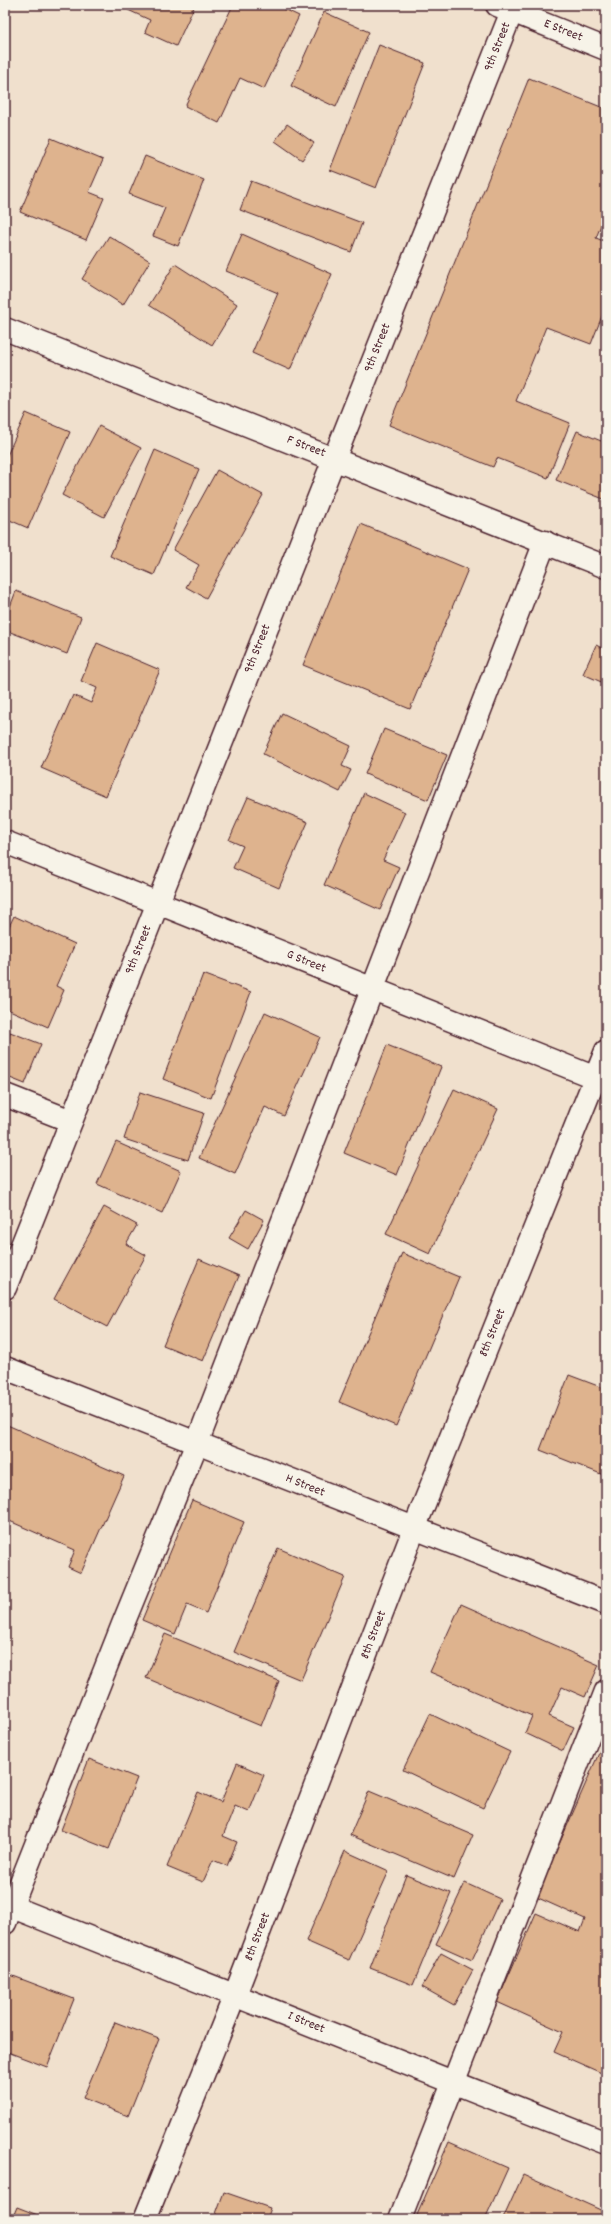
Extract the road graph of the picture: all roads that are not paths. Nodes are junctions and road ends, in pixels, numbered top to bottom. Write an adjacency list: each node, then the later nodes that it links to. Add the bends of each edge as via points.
1 (505, 8): 2 (street, E Street); 4 (street, 9th Street)
2 (606, 49)
3 (5, 329): 4 (street, F Street)
4 (335, 458): 5 (street, F Street); 8 (street, 9th Street)
5 (545, 542): 6 (street, F Street); 9 (street)
6 (606, 567)
7 (5, 842): 8 (street, G Street)
8 (158, 903): 9 (street, G Street); 13 (street, 9th Street)
9 (371, 988): 11 (street, G Street); 16 (street)
10 (606, 1052): 11 (street, 8th Street)
11 (601, 1080): 17 (street, 8th Street)
12 (5, 1095): 13 (street)
13 (71, 1121): 14 (street, 9th Street)
14 (5, 1288)
15 (5, 1368): 16 (street, H Street)
16 (197, 1443): 17 (street, H Street); 20 (street)
17 (414, 1529): 18 (street, H Street); 21 (street, 8th Street)
18 (606, 1604)
19 (606, 1691): 22 (street)
20 (7, 1911): 21 (street, I Street)
21 (235, 1995): 22 (street, I Street); 24 (street, 8th Street)
22 (453, 2082): 23 (street, I Street); 25 (street)
23 (606, 2142)
24 (145, 2219)
25 (400, 2219)

